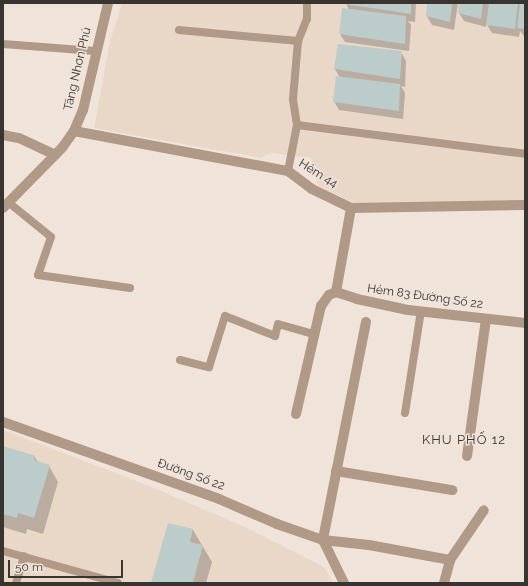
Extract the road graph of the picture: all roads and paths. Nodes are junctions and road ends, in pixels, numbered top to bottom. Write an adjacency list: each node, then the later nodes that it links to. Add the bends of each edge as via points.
1 (108, 3): 6 (street, Tăng Nhơn Phú)
2 (307, 3): 4 (lane, via 307,19)
3 (179, 30): 4 (lane)
4 (298, 41): 7 (lane, via 293,99)
5 (3, 44): 6 (lane)
6 (95, 51): 8 (street, Tăng Nhơn Phú, via 83,110)
7 (297, 125): 10 (lane); 12 (lane)
8 (74, 131): 11 (street, Tăng Nhơn Phú); 12 (street, Hẻm 44)
9 (3, 135): 11 (street, via 19,138)
10 (525, 154)
11 (55, 156): 13 (street, Tăng Nhơn Phú)
12 (288, 171): 15 (street, Hẻm 44, via 312,189)
13 (6, 205): 16 (lane, via 51,237 38,275)
14 (525, 205): 15 (street, Hẻm 44)
15 (351, 208): 17 (street)
16 (130, 288)
17 (336, 292): 18 (street, Hẻm 83 Đường Số 22, via 357,300); 22 (street, via 329,295 320,306)
18 (421, 311): 19 (street, Hẻm 83 Đường Số 22); 24 (lane)
19 (486, 319): 21 (street, Hẻm 83 Đường Số 22); 27 (street)
20 (366, 322): 28 (street)
21 (525, 323)
22 (314, 334): 23 (lane, via 278,324 275,336 225,316 209,367); 25 (street)
23 (180, 360)
24 (405, 413)
25 (296, 414)
26 (3, 422): 31 (street, Đường Số 22, via 220,499 277,524)
27 (467, 456)
28 (336, 471): 29 (street); 31 (street)
29 (452, 490)
30 (484, 510): 34 (street)
31 (323, 540): 34 (street, Đường Số 22); 37 (street)
32 (3, 551): 33 (lane)
33 (24, 556): 35 (lane); 36 (lane)
34 (450, 560): 38 (street)
35 (16, 583)
36 (118, 583)
37 (344, 583)
38 (444, 583)

